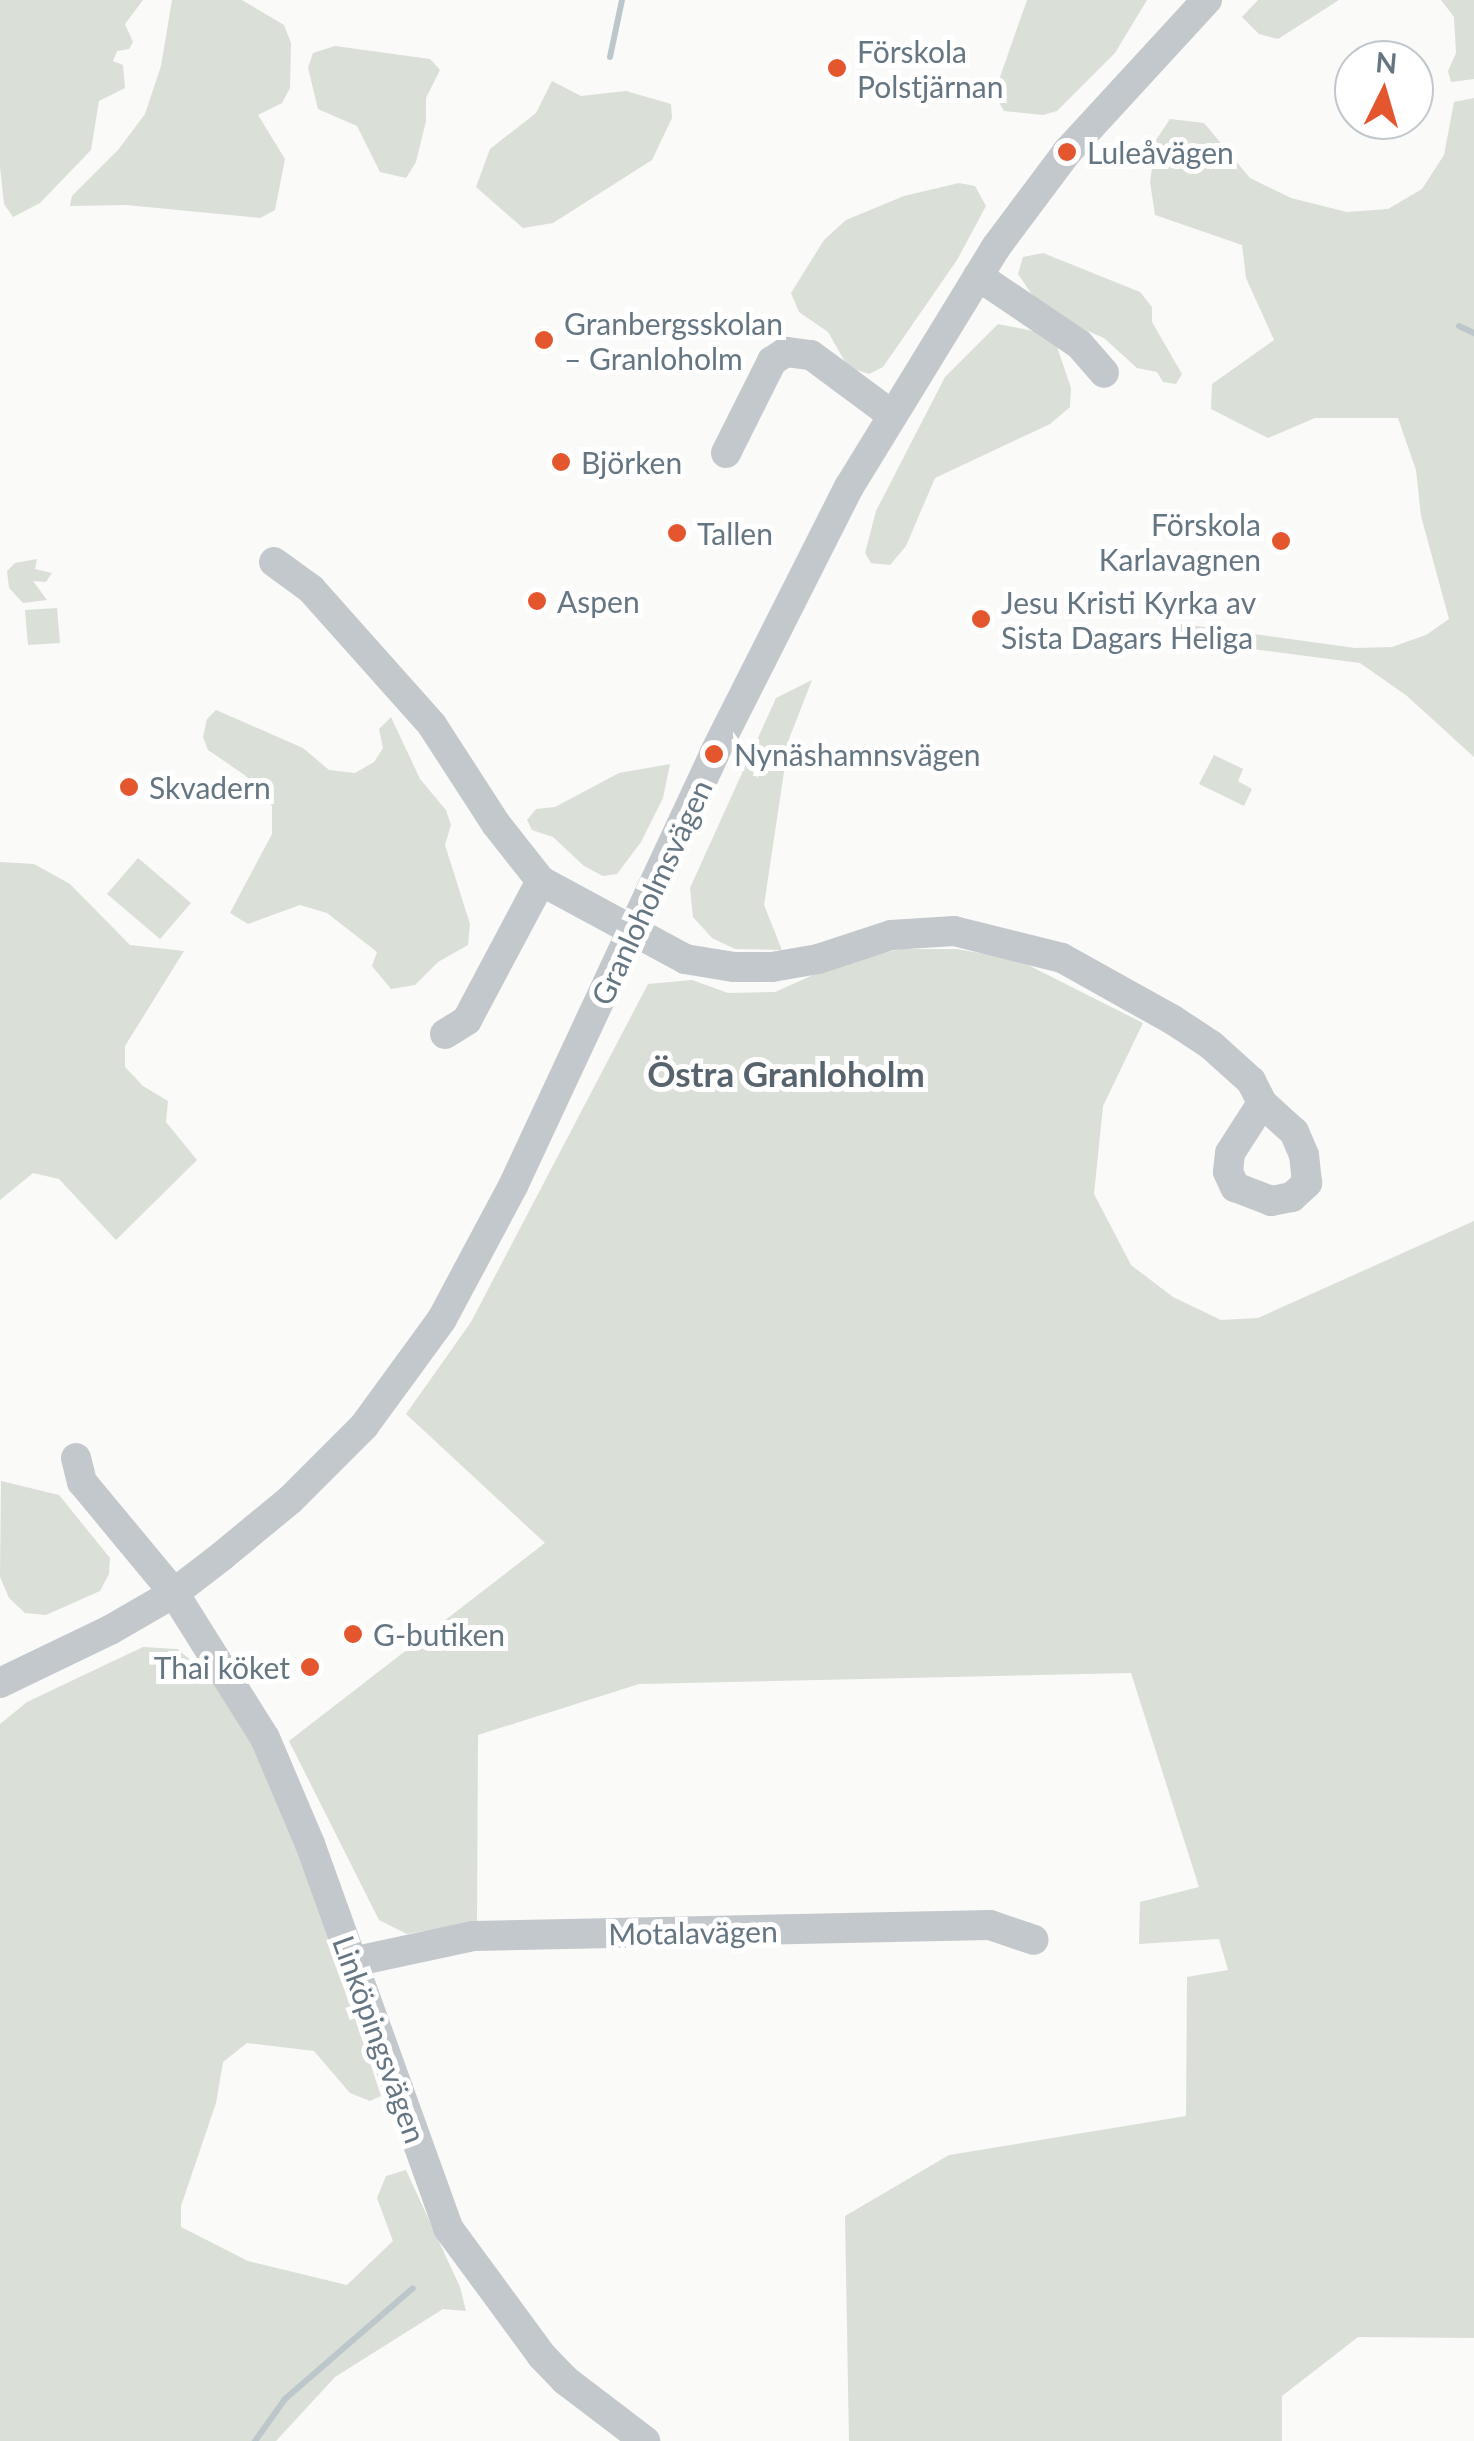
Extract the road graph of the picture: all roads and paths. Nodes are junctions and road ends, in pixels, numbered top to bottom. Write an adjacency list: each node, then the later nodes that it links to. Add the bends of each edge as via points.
1 (1207, 0): 2 (street, Granloholmsvägen, via 1066,152)
2 (978, 276): 3 (street, via 1079,344); 4 (street, Granloholmsvägen)
3 (1104, 373)
4 (892, 415): 5 (street, via 811,355 786,352 772,361); 8 (street, Granloholmsvägen, via 714,754)
5 (726, 452)
6 (274, 562): 7 (street, via 321,600 432,725)
7 (541, 881): 8 (street); 9 (street, via 467,1020)
8 (633, 931): 10 (street, via 686,959 734,967 818,959 892,935 954,931 1010,942 1062,958 1173,1020 1251,1081); 12 (street, Granloholmsvägen, via 442,1319 364,1426 290,1500)
9 (445, 1034)
10 (1262, 1104)
11 (76, 1458): 12 (street, Linköpingsvägen, via 82,1482)
12 (174, 1594): 13 (street, Granloholmsvägen); 15 (street, Linköpingsvägen, via 265,1738)
13 (0, 1683)
14 (1034, 1940): 15 (street, Motalavägen, via 990,1926 474,1936)
15 (352, 1962): 16 (street, Linköpingsvägen, via 448,2228 564,2380)
16 (645, 2441)

